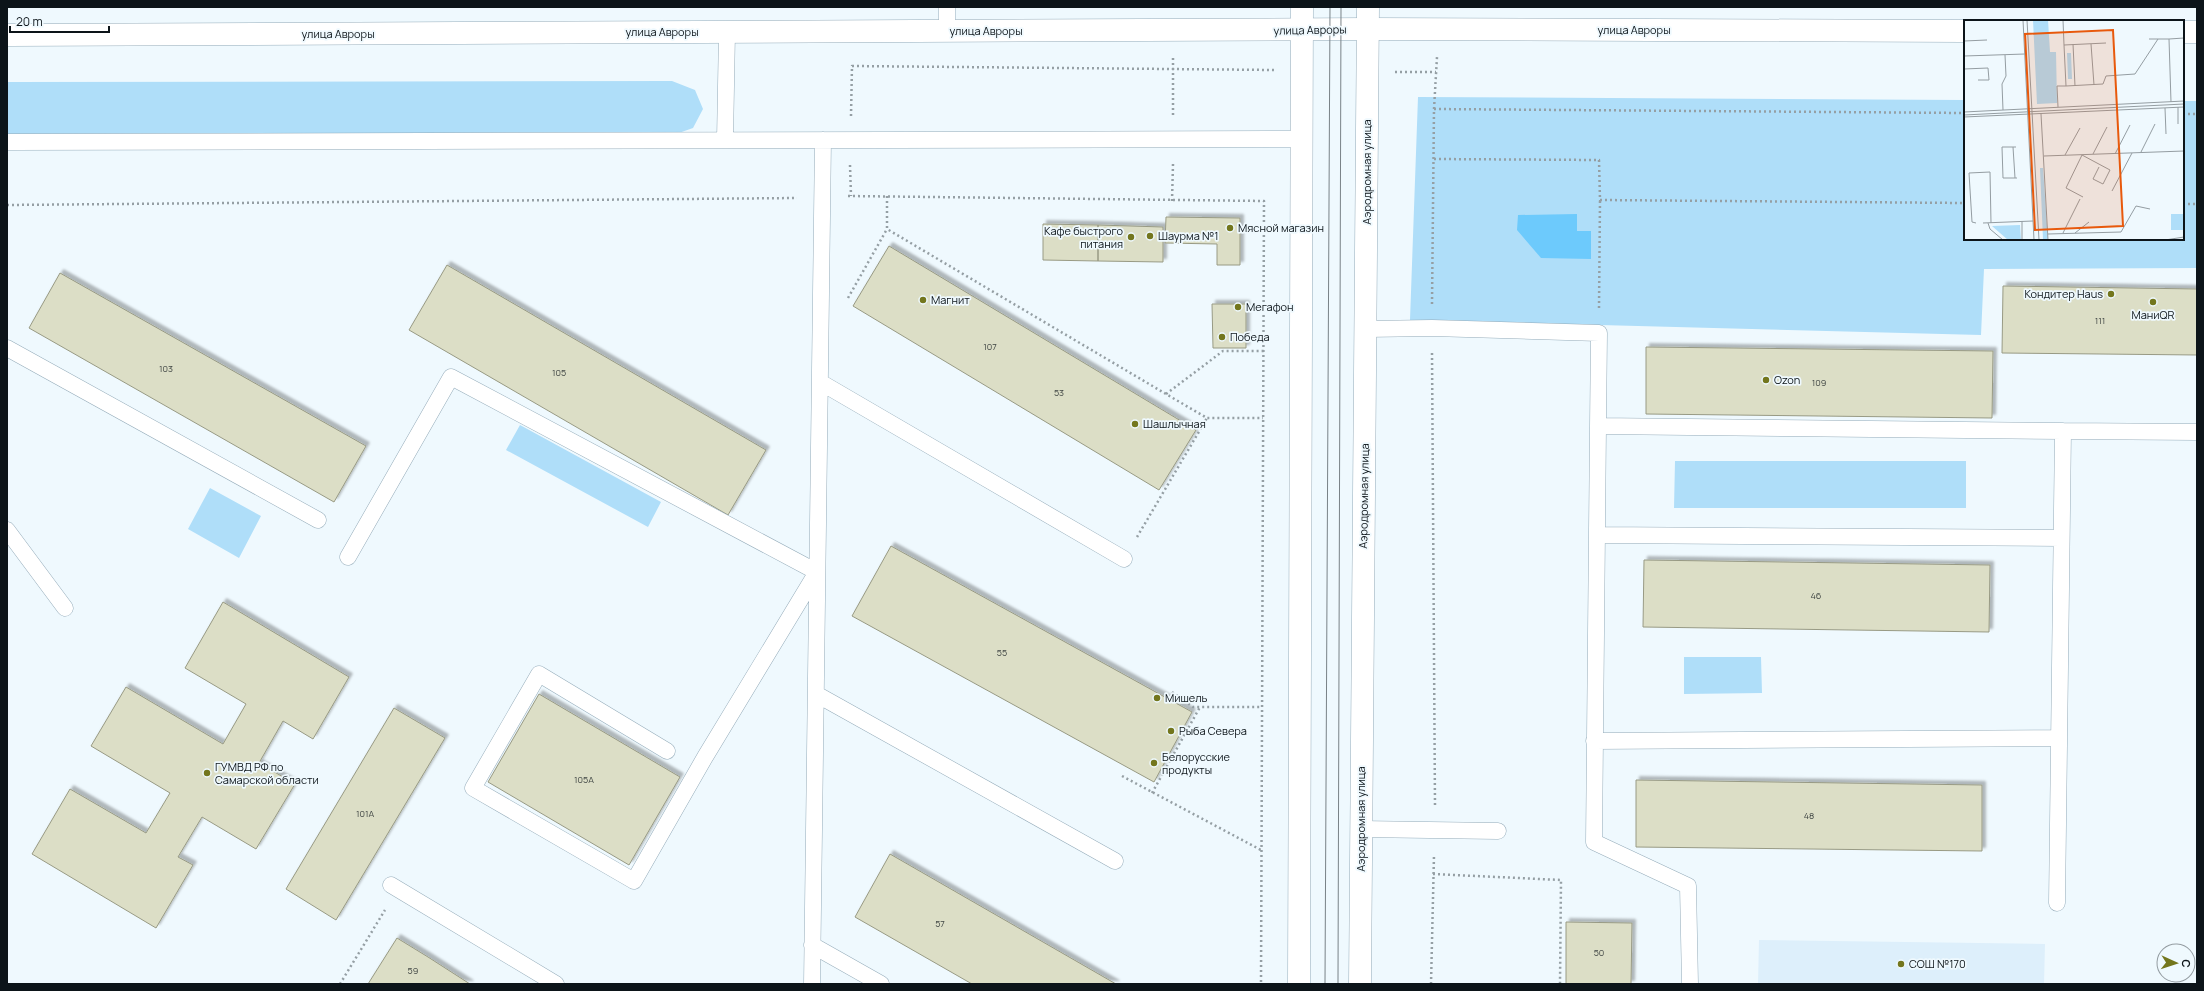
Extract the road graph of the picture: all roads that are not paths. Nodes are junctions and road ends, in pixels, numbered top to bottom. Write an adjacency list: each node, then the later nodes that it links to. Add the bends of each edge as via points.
1 (948, 7): 6 (lane)
2 (1302, 7): 5 (main road)
3 (1368, 7): 4 (main road, Аэродромная улица)
4 (1368, 29): 5 (main road, улица Авроры); 7 (main road, улица Авроры); 16 (main road, Аэродромная улица)
5 (1302, 30): 6 (main road, улица Авроры); 12 (main road)
6 (947, 31): 8 (main road, улица Авроры)
7 (1964, 31)
8 (726, 32): 11 (main road, улица Авроры); 13 (lane)
9 (2184, 32): 10 (main road)
10 (2197, 32)
11 (7, 35)
12 (1303, 139): 14 (lane); 43 (main road)
13 (725, 140): 14 (lane); 15 (lane)
14 (823, 140): 18 (lane)
15 (7, 142)
16 (1366, 329): 19 (lane, via 1432,328 1599,333); 34 (main road, Аэродромная улица)
17 (7, 348): 22 (lane)
18 (820, 382): 27 (lane); 28 (lane)
19 (1598, 426): 20 (lane); 24 (lane)
20 (2063, 431): 21 (lane); 25 (lane)
21 (2197, 432)
22 (318, 520)
23 (7, 530): 29 (lane)
24 (1597, 535): 25 (lane); 32 (lane)
25 (2062, 538): 31 (lane)
26 (348, 557): 28 (lane, via 451,377)
27 (1124, 559)
28 (817, 572): 30 (lane); 33 (lane, via 704,757 634,880 473,788 539,674)
29 (66, 608)
30 (816, 694): 36 (lane); 39 (lane)
31 (2058, 738): 32 (lane); 38 (lane)
32 (1594, 741): 45 (lane, via 1594,842 1688,886)
33 (667, 751)
34 (1360, 829): 35 (lane); 44 (main road, Аэродромная улица)
35 (1498, 831)
36 (1115, 861)
37 (394, 887): 40 (lane)
38 (2057, 903)
39 (812, 945): 41 (lane); 42 (lane)
40 (556, 984)
41 (812, 984)
42 (881, 984)
43 (1299, 984)
44 (1360, 984)
45 (1690, 984)

